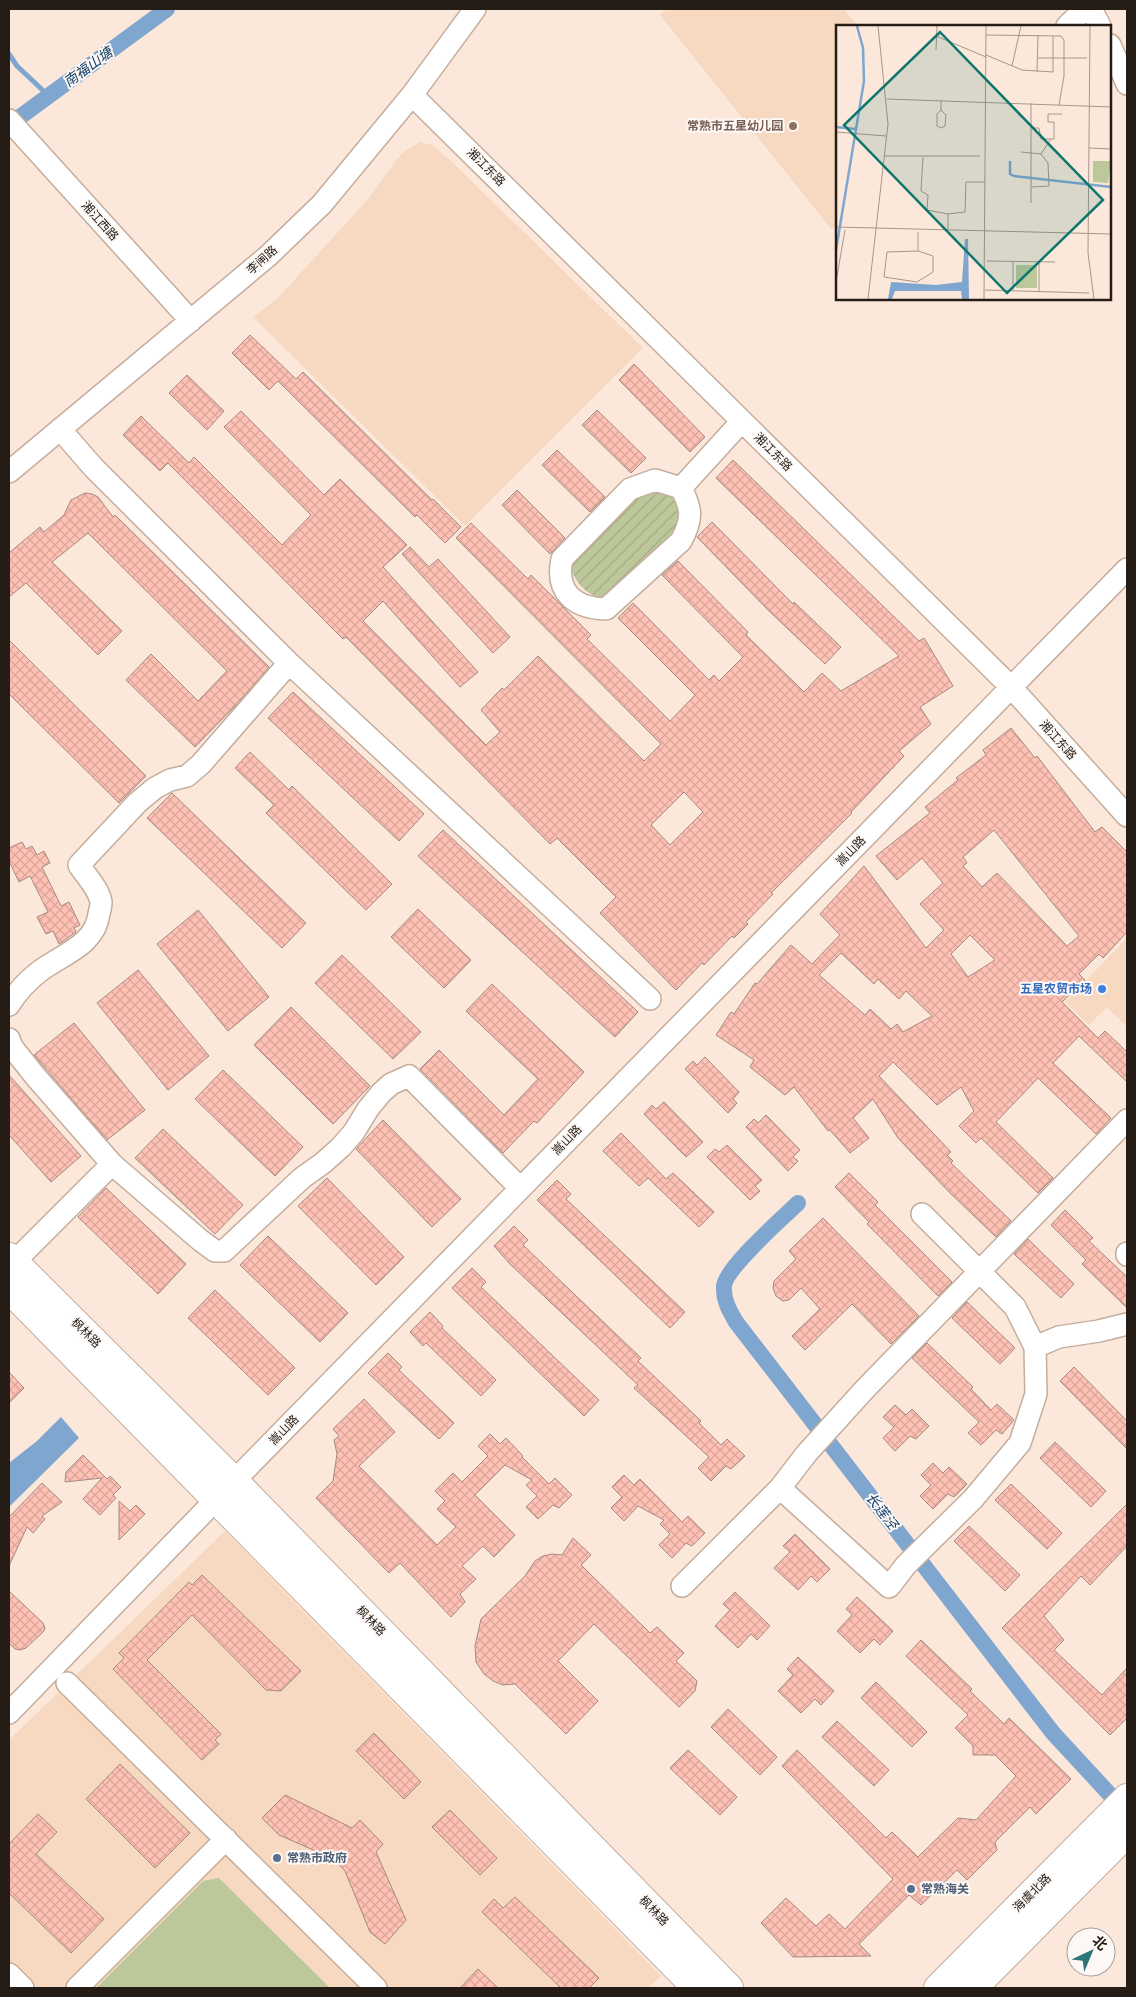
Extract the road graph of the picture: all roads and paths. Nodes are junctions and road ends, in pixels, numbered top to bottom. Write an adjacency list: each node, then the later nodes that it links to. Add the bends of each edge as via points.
1 (475, 9): 8 (street, 李闸路)
2 (1085, 9): 4 (street)
3 (1091, 9): 5 (street)
4 (1068, 25)
5 (1099, 25)
6 (1111, 46): 7 (street)
7 (1127, 84)
8 (412, 95): 10 (street, 李闸路, via 322,204 268,256); 11 (street, 湘江东路)
9 (9, 120): 10 (street, 湘江西路)
10 (191, 321): 12 (street, 李闸路)
11 (742, 421): 14 (street); 17 (street, 湘江东路)
12 (60, 429): 13 (street, 李闸路); 16 (street, via 93,467)
13 (9, 472)
14 (681, 488): 14 (street, via 655,480 630,489 562,559 559,572 562,586 569,596 583,605 606,609 681,541 689,526 690,512)
15 (1127, 568): 17 (street, 嵩山路)
16 (289, 663): 19 (street); 20 (street, via 201,764 187,776 155,788 79,865 101,902 96,928 74,951 24,985)
17 (1011, 687): 18 (street, 湘江东路); 24 (street, 嵩山路)
18 (1127, 816)
19 (650, 999)
20 (9, 1005)
21 (9, 1039): 23 (street, via 35,1076)
22 (1126, 1123): 27 (street)
23 (112, 1164): 24 (street, via 200,1240 215,1251 224,1251 302,1178 341,1147 386,1088 409,1076); 26 (street)
24 (520, 1188): 32 (street, 嵩山路)
25 (922, 1214): 27 (street)
26 (11, 1259): 32 (main road, 枫林路)
27 (980, 1272): 30 (street, via 1015,1307); 31 (street, via 866,1389)
28 (9, 1289): 32 (main road, 枫林路)
29 (1127, 1324): 30 (street, via 1059,1337)
30 (1035, 1347): 31 (street, via 1036,1394 1020,1443 973,1499 888,1587)
31 (780, 1488): 33 (street)
32 (225, 1490): 35 (street, 嵩山路); 43 (main road, 枫林路); 44 (main road, 枫林路)
33 (682, 1586)
34 (67, 1683): 38 (street)
35 (9, 1713)
36 (1127, 1798): 37 (main road, 海虞北路)
37 (1112, 1837): 45 (main road, 海虞北路); 46 (main road, 海虞北路)
38 (226, 1839): 41 (street); 42 (street)
39 (9, 1974): 40 (street)
40 (23, 1988)
41 (77, 1988)
42 (376, 1988)
43 (697, 1988)
44 (729, 1988)
45 (938, 1988)
46 (973, 1988)

